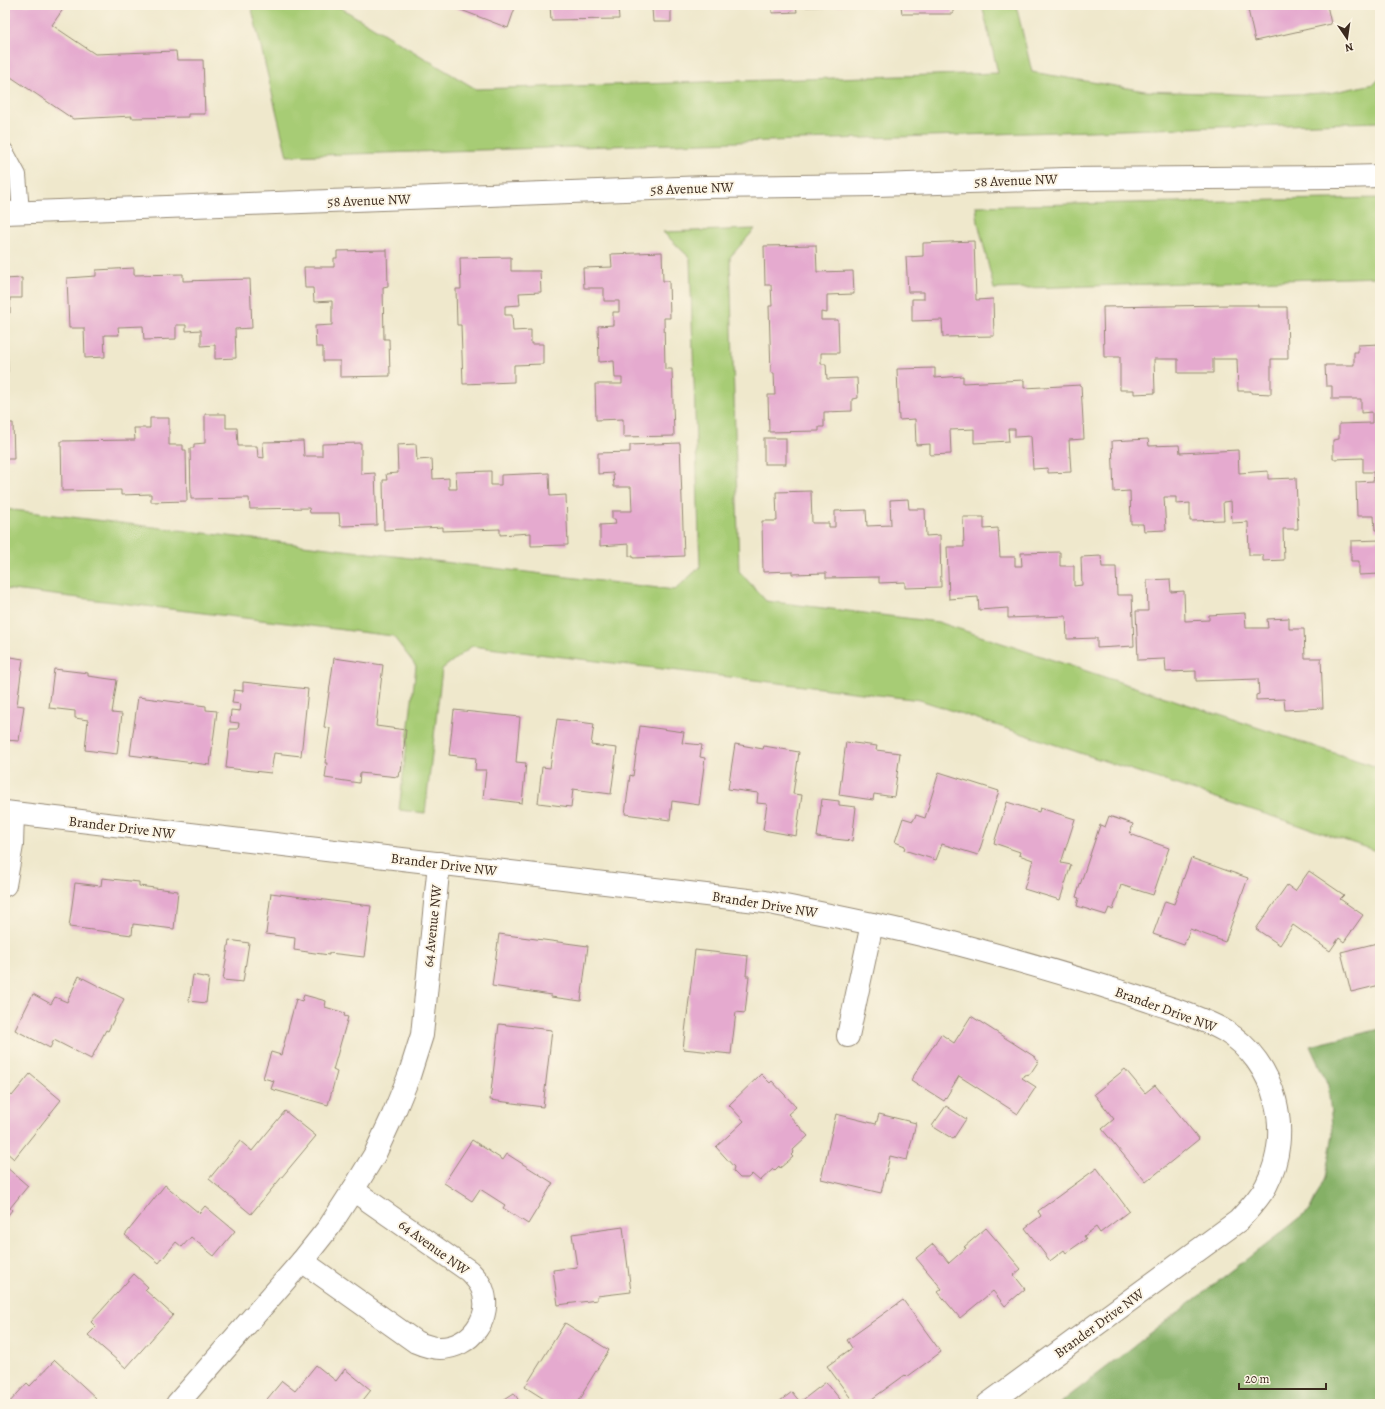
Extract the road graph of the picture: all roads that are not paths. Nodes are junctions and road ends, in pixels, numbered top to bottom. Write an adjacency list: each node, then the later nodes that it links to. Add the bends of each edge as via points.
1 (5, 152): 3 (lane, via 18,175)
2 (1380, 176): 3 (street, 58 Avenue NW, via 1066,179 706,187)
3 (13, 212)
4 (9, 813): 5 (street, Brander Drive NW); 6 (street, Brander Drive NW, via 12,845)
5 (439, 863): 7 (street, Brander Drive NW, via 765,902); 9 (street, 64 Avenue NW, via 422,1035 393,1115 375,1154)
6 (5, 885)
7 (872, 924): 8 (street); 12 (street, Brander Drive NW, via 1041,967 1207,1021 1225,1031 1256,1059 1267,1077 1274,1097 1279,1119 1279,1142 1275,1164 1266,1186 1254,1205 1226,1230)
8 (848, 1036)
9 (353, 1190): 10 (street, 64 Avenue NW, via 329,1227); 10 (street, 64 Avenue NW, via 469,1271 479,1284 485,1299 482,1323 462,1342 440,1348 427,1346 416,1342)
10 (302, 1261): 11 (street, 64 Avenue NW)
11 (177, 1404)
12 (988, 1404)

